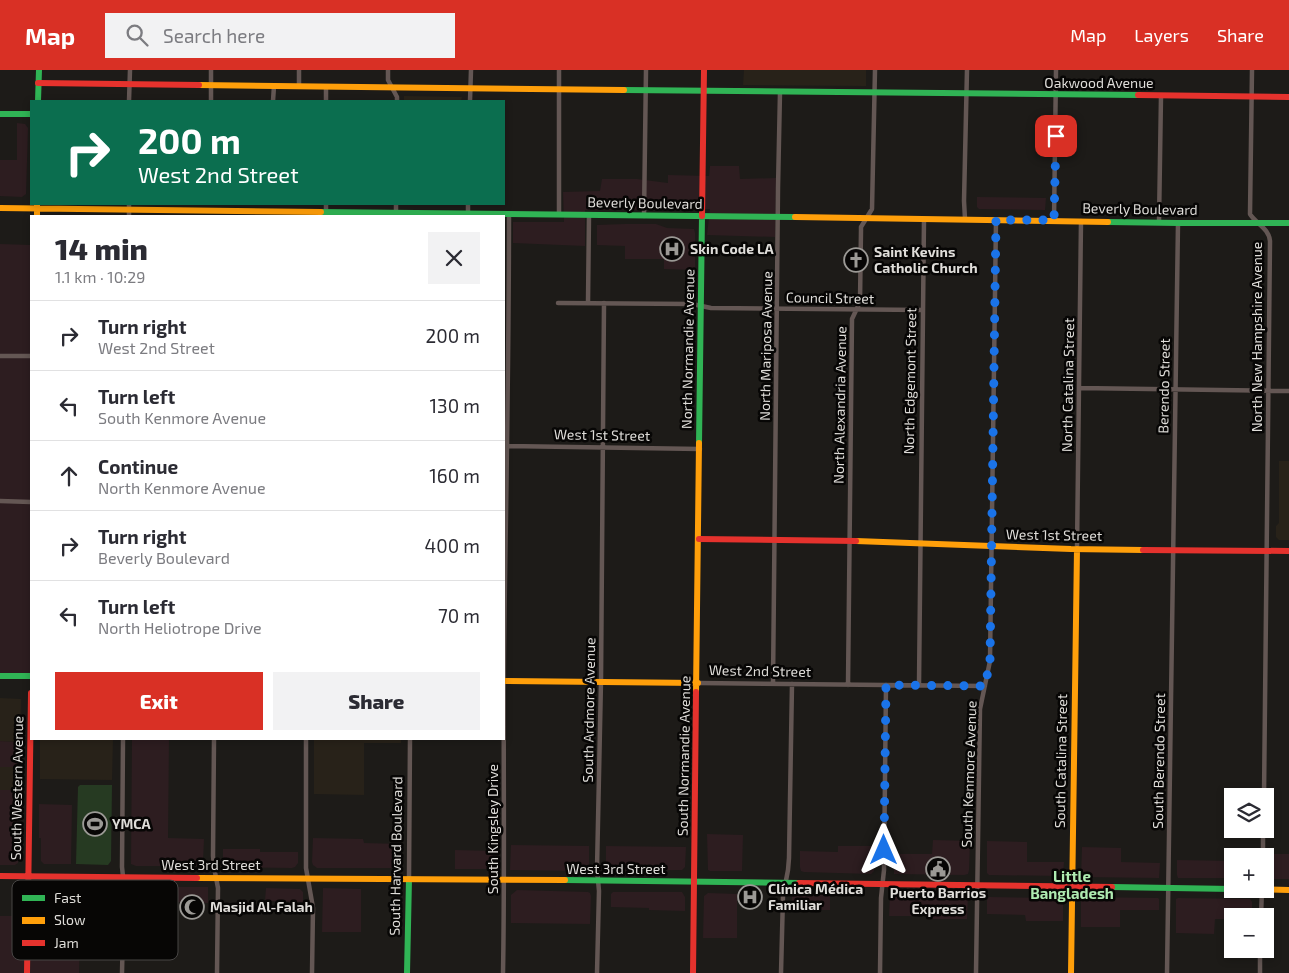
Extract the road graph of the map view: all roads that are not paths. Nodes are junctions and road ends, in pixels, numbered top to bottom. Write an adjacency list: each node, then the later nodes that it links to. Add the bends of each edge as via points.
1 (39, 70): 14 (main road)
2 (130, 70): 15 (street)
3 (211, 70): 16 (street)
4 (299, 70): 18 (street)
5 (388, 70): 20 (street)
6 (471, 70): 21 (street)
7 (559, 70): 22 (street)
8 (646, 70): 23 (street)
9 (704, 70): 24 (main road, North Normandie Avenue)
10 (875, 70): 26 (street, North Alexandria Avenue)
11 (967, 70): 27 (street)
12 (1056, 70): 28 (street)
13 (1252, 70): 30 (street, North New Hampshire Avenue)
14 (38, 83): 15 (main road, Oakwood Avenue); 32 (main road)
15 (130, 84): 16 (main road, Oakwood Avenue); 33 (street)
16 (211, 86): 17 (main road, Oakwood Avenue); 34 (street)
17 (274, 86): 18 (main road, Oakwood Avenue); 35 (street)
18 (299, 86): 19 (main road, Oakwood Avenue)
19 (326, 86): 20 (main road, Oakwood Avenue); 36 (street)
20 (392, 88): 21 (main road, Oakwood Avenue); 37 (street)
21 (470, 88): 22 (main road, Oakwood Avenue); 38 (street)
22 (558, 89): 23 (main road, Oakwood Avenue); 55 (street)
23 (645, 91): 24 (main road, Oakwood Avenue); 58 (street)
24 (704, 91): 25 (main road, Oakwood Avenue); 59 (main road, North Normandie Avenue)
25 (780, 92): 26 (main road, Oakwood Avenue); 60 (street, North Mariposa Avenue)
26 (875, 93): 27 (main road, Oakwood Avenue); 61 (street, North Alexandria Avenue, via 872,209)
27 (967, 94): 28 (main road, Oakwood Avenue); 63 (street)
28 (1056, 95): 29 (main road, Oakwood Avenue); 65 (street)
29 (1161, 96): 30 (main road, Oakwood Avenue); 67 (street)
30 (1252, 97): 31 (main road, Oakwood Avenue); 69 (street, North New Hampshire Avenue, via 1250,214)
31 (1289, 97)
32 (38, 100)
33 (130, 100)
34 (211, 100)
35 (274, 100)
36 (326, 100)
37 (397, 100)
38 (470, 100)
39 (0, 114): 40 (main road)
40 (30, 114)
41 (326, 205): 49 (street)
42 (396, 205): 51 (street)
43 (468, 205): 52 (street)
44 (37, 206): 47 (main road, Beverly Boulevard); 48 (main road, Beverly Boulevard)
45 (210, 207): 48 (main road, Beverly Boulevard); 50 (main road, Beverly Boulevard)
46 (273, 207): 50 (main road, Beverly Boulevard); 53 (main road, Beverly Boulevard)
47 (0, 208)
48 (129, 210)
49 (326, 212): 51 (main road, Beverly Boulevard); 53 (main road, Beverly Boulevard)
50 (221, 213)
51 (396, 213): 56 (main road, Beverly Boulevard)
52 (468, 213): 54 (main road, Beverly Boulevard); 56 (main road, Beverly Boulevard)
53 (314, 214)
54 (509, 214): 55 (main road, Beverly Boulevard); 84 (street, South Kingsley Drive)
55 (558, 214): 57 (main road, Beverly Boulevard)
56 (406, 215)
57 (589, 215): 58 (main road, Beverly Boulevard); 72 (street)
58 (644, 216): 59 (main road, Beverly Boulevard)
59 (702, 216): 60 (main road, Beverly Boulevard); 74 (main road, North Normandie Avenue)
60 (778, 217): 61 (main road, Beverly Boulevard); 75 (street, North Mariposa Avenue)
61 (867, 218): 62 (main road, Beverly Boulevard); 76 (street, North Alexandria Avenue, via 860,230 860,302)
62 (924, 219): 63 (main road, Beverly Boulevard); 77 (street, North Edgemont Street)
63 (965, 219): 64 (main road, Beverly Boulevard)
64 (996, 220): 65 (main road, Beverly Boulevard); 93 (street, South Kenmore Avenue)
65 (1054, 220): 66 (main road, Beverly Boulevard)
66 (1081, 221): 67 (main road, Beverly Boulevard); 80 (street, North Catalina Street)
67 (1159, 222): 68 (main road, Beverly Boulevard)
68 (1178, 223): 69 (main road, Beverly Boulevard); 81 (street, Berendo Street)
69 (1258, 223): 70 (main road, Beverly Boulevard); 82 (street, North New Hampshire Avenue, via 1270,241)
70 (1289, 223)
71 (558, 303): 72 (street, Council Street)
72 (588, 303): 73 (street, Council Street)
73 (604, 303): 74 (street, Council Street); 85 (street, South Ardmore Avenue)
74 (702, 306): 75 (street, Council Street); 86 (main road, North Normandie Avenue)
75 (777, 309): 76 (street, Council Street); 90 (street, North Mariposa Avenue)
76 (857, 310): 77 (street, Council Street); 91 (street, North Alexandria Avenue, via 852,319)
77 (923, 310): 92 (street, North Edgemont Street)
78 (0, 356): 79 (street)
79 (30, 356)
80 (1079, 388): 81 (street); 94 (street, North Catalina Street)
81 (1175, 389): 82 (street); 95 (street, Berendo Street)
82 (1268, 390): 83 (street); 96 (street, North New Hampshire Avenue)
83 (1289, 391)
84 (505, 446): 85 (street, West 1st Street)
85 (602, 448): 86 (street, West 1st Street); 101 (street, South Ardmore Avenue)
86 (700, 448): 89 (main road, North Normandie Avenue)
87 (0, 501): 88 (street)
88 (30, 502)
89 (699, 539): 90 (main road, West 1st Street); 102 (main road, South Normandie Avenue)
90 (775, 540): 91 (main road, West 1st Street); 103 (street, North Mariposa Avenue)
91 (850, 541): 92 (main road, West 1st Street); 105 (street, North Alexandria Avenue)
92 (920, 543): 93 (main road, West 1st Street); 107 (street, North Edgemont Street)
93 (992, 546): 94 (main road, West 1st Street); 108 (street, South Kenmore Avenue, via 990,661)
94 (1077, 549): 95 (main road, West 1st Street); 130 (main road, South Catalina Street)
95 (1173, 550): 96 (main road, West 1st Street); 131 (street, South Berendo Street)
96 (1266, 551): 97 (main road, West 1st Street); 115 (street, North New Hampshire Avenue)
97 (1289, 551)
98 (0, 676): 99 (main road)
99 (30, 676)
100 (505, 681): 101 (main road, West 2nd Street)
101 (600, 681): 102 (main road, West 2nd Street); 125 (street, South Ardmore Avenue)
102 (698, 683): 103 (street, West 2nd Street); 126 (main road, South Normandie Avenue)
103 (773, 684): 104 (street, West 2nd Street)
104 (792, 684): 105 (street, West 2nd Street); 127 (street, via 789,858)
105 (848, 684): 106 (street, West 2nd Street)
106 (886, 685): 107 (street, West 2nd Street); 128 (street)
107 (918, 685): 108 (street, West 2nd Street)
108 (985, 686): 129 (street, South Kenmore Avenue, via 980,709)
109 (30, 740): 117 (main road, South Western Avenue)
110 (123, 740): 118 (street)
111 (214, 740): 119 (street, via 213,856)
112 (306, 740): 120 (street)
113 (410, 740): 121 (street, South Harvard Boulevard)
114 (504, 740): 124 (street, South Kingsley Drive)
115 (1264, 788)
116 (0, 876): 117 (main road, West 3rd Street)
117 (28, 876): 118 (main road, West 3rd Street); 122 (main road, South Western Avenue)
118 (123, 877): 119 (main road, West 3rd Street); 123 (street)
119 (216, 878): 120 (main road, West 3rd Street); 140 (street)
120 (308, 878): 121 (main road, West 3rd Street); 141 (street, via 313,908)
121 (409, 879): 124 (main road, West 3rd Street); 142 (main road, South Harvard Boulevard)
122 (28, 880)
123 (123, 880)
124 (504, 880): 125 (main road, West 3rd Street); 143 (street, South Kingsley Drive)
125 (598, 881): 126 (main road, West 3rd Street); 144 (street, South Ardmore Avenue)
126 (695, 882): 127 (main road, West 3rd Street); 145 (main road, South Normandie Avenue)
127 (785, 883): 128 (main road, West 3rd Street); 146 (street)
128 (882, 884): 129 (main road, West 3rd Street); 147 (street)
129 (978, 885): 130 (main road, West 3rd Street); 148 (street, South Kenmore Avenue)
130 (1072, 886): 131 (main road, West 3rd Street); 149 (main road, South Catalina Street)
131 (1168, 888): 132 (main road, West 3rd Street); 150 (street, South Berendo Street)
132 (1224, 888)
133 (1274, 889): 134 (main road)
134 (1289, 890)
135 (1260, 958): 151 (street)
136 (27, 960): 138 (main road, South Western Avenue)
137 (122, 960): 139 (street)
138 (27, 973)
139 (122, 973)
140 (217, 973)
141 (312, 973)
142 (407, 973)
143 (503, 973)
144 (597, 973)
145 (694, 973)
146 (781, 973)
147 (880, 973)
148 (976, 973)
149 (1070, 973)
150 (1167, 973)
151 (1260, 973)

